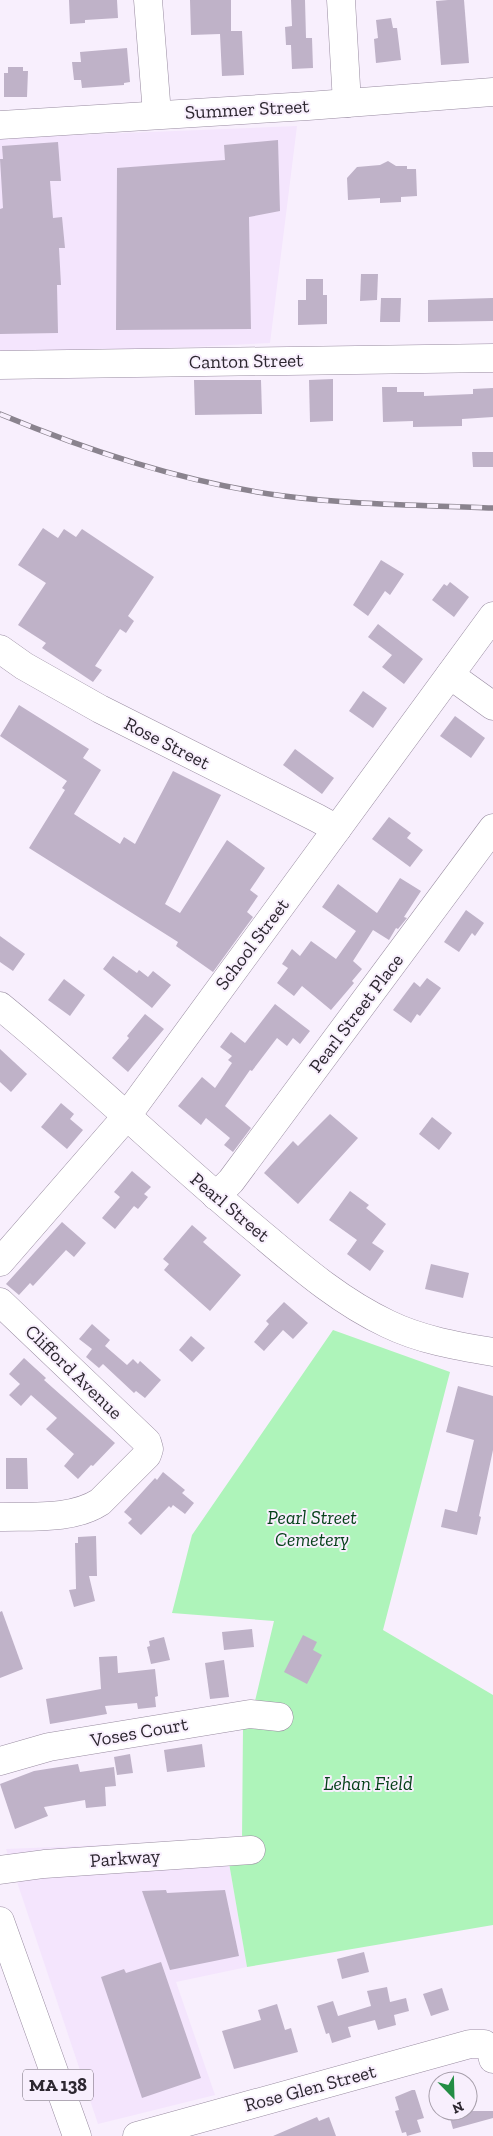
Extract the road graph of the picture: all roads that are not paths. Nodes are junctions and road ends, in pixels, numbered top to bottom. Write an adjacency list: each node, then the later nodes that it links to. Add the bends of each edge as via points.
1 (148, 0): 5 (street)
2 (341, 0): 4 (street)
3 (493, 92): 4 (street, Summer Street)
4 (347, 103): 5 (street, Summer Street)
5 (158, 114): 6 (street, Summer Street)
6 (0, 125)
7 (493, 358): 8 (street, Canton Street)
8 (0, 365)
9 (493, 616): 11 (street, School Street)
10 (0, 649): 14 (street, Rose Street, via 100,709)
11 (450, 675): 12 (street); 14 (street, School Street)
12 (493, 706)
13 (493, 828): 17 (street, Pearl Street Place, via 231,1181)
14 (337, 829): 16 (street, School Street)
15 (0, 1006): 16 (street, Pearl Street)
16 (126, 1117): 17 (street, Pearl Street); 18 (street, School Street)
17 (216, 1196): 20 (street, Pearl Street, via 309,1274 348,1302 387,1324 407,1332)
18 (0, 1262)
19 (0, 1302): 21 (street, Clifford Avenue, via 147,1442 149,1449 147,1455 94,1506 68,1513)
20 (493, 1352)
21 (0, 1517)
22 (279, 1717): 23 (street, Voses Court, via 250,1714 49,1747)
23 (0, 1760)
24 (251, 1850): 25 (street, Parkway)
25 (0, 1870)
26 (0, 1920): 28 (street, MA 138)
27 (488, 2051): 29 (street, Rose Glen Street, via 470,2044)
28 (77, 2136)
29 (137, 2136)

